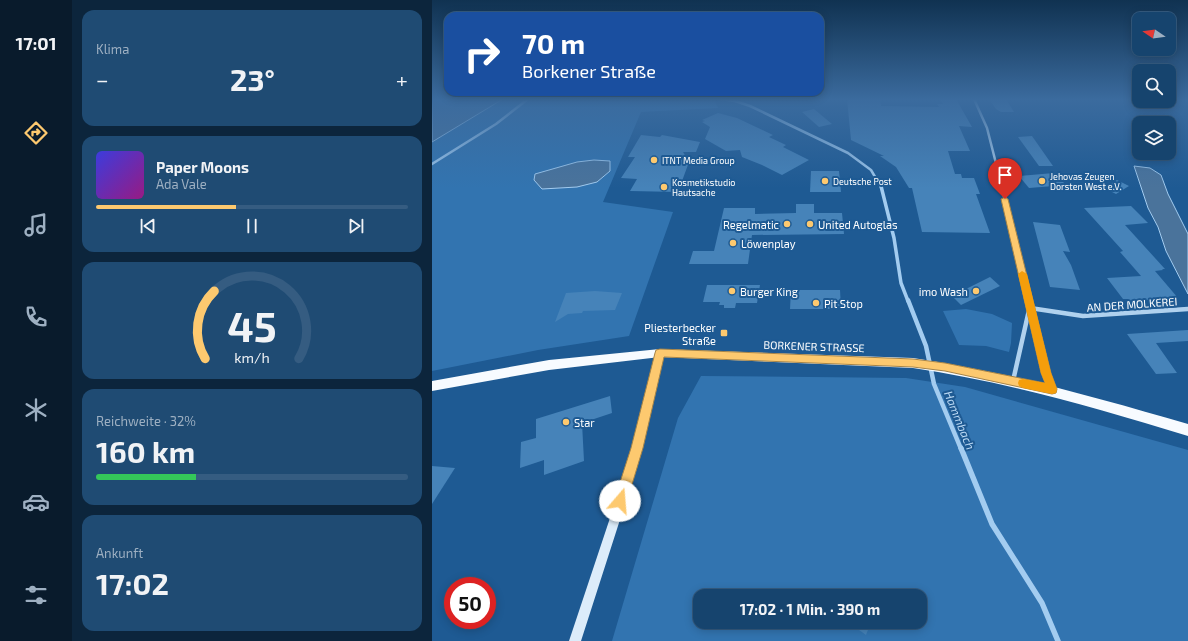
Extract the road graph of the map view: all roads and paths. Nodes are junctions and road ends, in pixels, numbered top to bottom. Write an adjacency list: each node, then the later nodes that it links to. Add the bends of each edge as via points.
1 (987, 129): 2 (street)
2 (1030, 308): 3 (street, AN DER MOLKEREI, via 1083,316); 5 (street); 7 (street)
3 (1188, 309)
4 (660, 353): 5 (main road, BORKENER STRASSE, via 913,363); 6 (main road, BORKENER STRASSE, via 549,365); 9 (main road, via 630,473)
5 (1013, 381): 7 (main road, BORKENER STRASSE)
6 (432, 386)
7 (1052, 389): 8 (main road, BORKENER STRASSE)
8 (1188, 430)
9 (575, 641)

